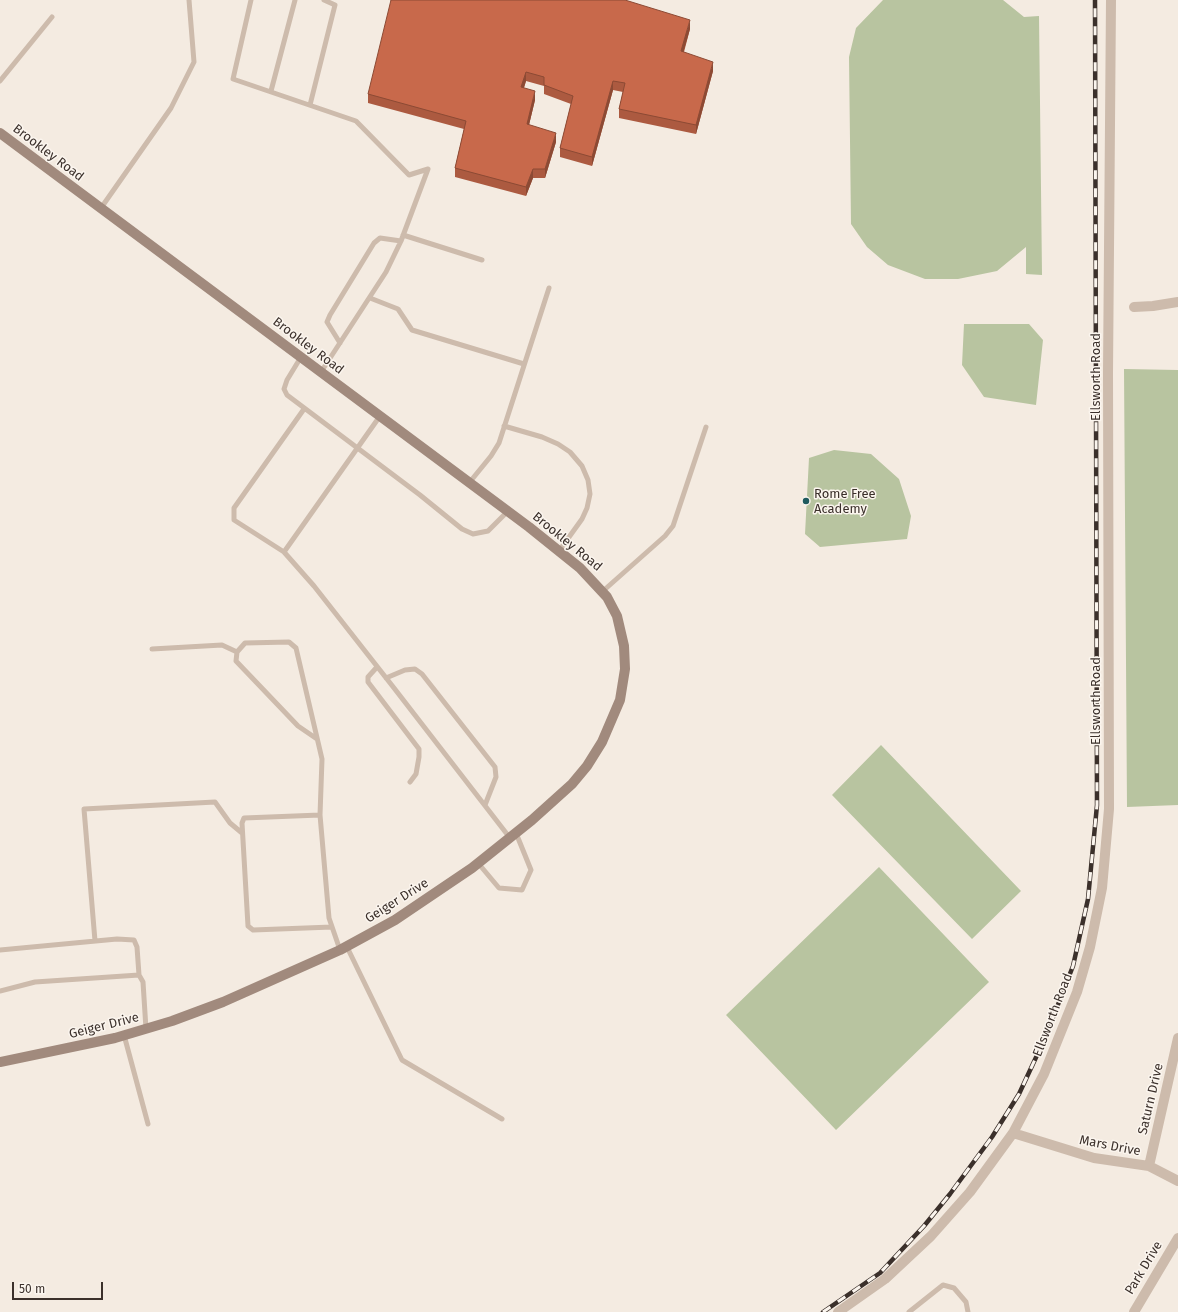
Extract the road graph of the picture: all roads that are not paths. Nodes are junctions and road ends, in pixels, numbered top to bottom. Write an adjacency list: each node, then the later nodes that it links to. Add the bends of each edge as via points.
1 (189, 0): 11 (lane, via 194,62 171,108)
2 (251, 0): 8 (lane, via 233,79)
3 (295, 0): 8 (lane)
4 (324, 0): 9 (lane, via 335,5)
5 (1110, 0): 56 (street, Ellsworth Road, via 1108,829 1102,888 1090,947 1077,992 1044,1074)
6 (52, 17): 7 (lane)
7 (0, 81)
8 (271, 91): 9 (lane)
9 (310, 105): 12 (lane, via 356,121 409,175 428,169)
10 (0, 134): 11 (street, Brookley Road)
11 (101, 208): 20 (street, Brookley Road)
12 (403, 235): 13 (lane); 14 (lane)
13 (401, 241): 16 (lane); 19 (lane, via 380,238 374,243 330,315 327,322)
14 (482, 260)
15 (549, 288): 21 (lane)
16 (370, 298): 19 (lane); 21 (lane, via 398,309 412,330)
17 (1178, 302): 18 (street)
18 (1134, 306)
19 (340, 343): 22 (lane)
20 (301, 357): 22 (street, Brookley Road); 23 (lane, via 284,389 287,395)
21 (524, 364): 25 (lane)
22 (321, 372): 24 (street, Brookley Road)
23 (304, 409): 27 (lane); 31 (lane, via 234,508 234,520)
24 (380, 416): 27 (lane); 28 (street, Brookley Road)
25 (504, 426): 28 (lane, via 499,443); 30 (lane, via 558,444 570,452 582,466 589,487 587,508)
26 (706, 427): 32 (lane, via 673,526 665,536)
27 (358, 448): 29 (lane, via 462,529 473,534 488,531); 31 (lane)
28 (469, 483): 29 (street, Brookley Road)
29 (508, 511): 30 (street, Brookley Road)
30 (559, 551): 32 (street, Brookley Road)
31 (284, 552): 35 (lane)
32 (600, 587): 42 (street, Geiger Drive, via 617,616 624,646 626,669 620,700 602,742 587,766 572,784)
33 (152, 649): 34 (lane, via 222,645)
34 (237, 652): 37 (lane, via 236,661 244,671 298,726); 37 (lane, via 245,643 289,642 296,648)
35 (377, 667): 36 (lane); 38 (lane, via 368,677 368,682 419,749 416,774)
36 (386, 678): 39 (lane); 39 (lane, via 410,669 422,674 495,767 496,777)
37 (317, 739): 40 (lane, via 322,758)
38 (410, 782)
39 (485, 805): 42 (lane)
40 (320, 815): 41 (lane, via 244,818); 44 (lane, via 329,918)
41 (242, 833): 44 (lane, via 248,926 253,930); 45 (lane, via 230,823 214,802 84,809)
42 (513, 835): 43 (street, Geiger Drive); 43 (lane, via 531,870 522,890 499,888)
43 (478, 863): 46 (street, Geiger Drive, via 394,920)
44 (332, 927): 46 (lane)
45 (95, 941): 47 (lane); 48 (lane, via 134,940)
46 (343, 948): 50 (street, Geiger Drive, via 223,1002); 54 (lane, via 402,1060)
47 (0, 950)
48 (139, 975): 49 (lane, via 35,982); 50 (lane, via 143,982)
49 (0, 991)
50 (146, 1029): 51 (street, Geiger Drive)
51 (124, 1035): 53 (street, Geiger Drive); 55 (lane)
52 (1178, 1038): 57 (street, Saturn Drive)
53 (0, 1062)
54 (502, 1119)
55 (148, 1124)
56 (1013, 1133): 57 (street, Mars Drive, via 1094,1158); 60 (street, Ellsworth Road, via 970,1192 931,1236 885,1279)
57 (1148, 1166): 58 (street, Mars Drive)
58 (1178, 1181)
59 (1178, 1238): 63 (street, Park Drive)
60 (838, 1312)
61 (909, 1312): 62 (lane, via 943,1285 954,1288 966,1302)
62 (968, 1312)
63 (1134, 1312)

